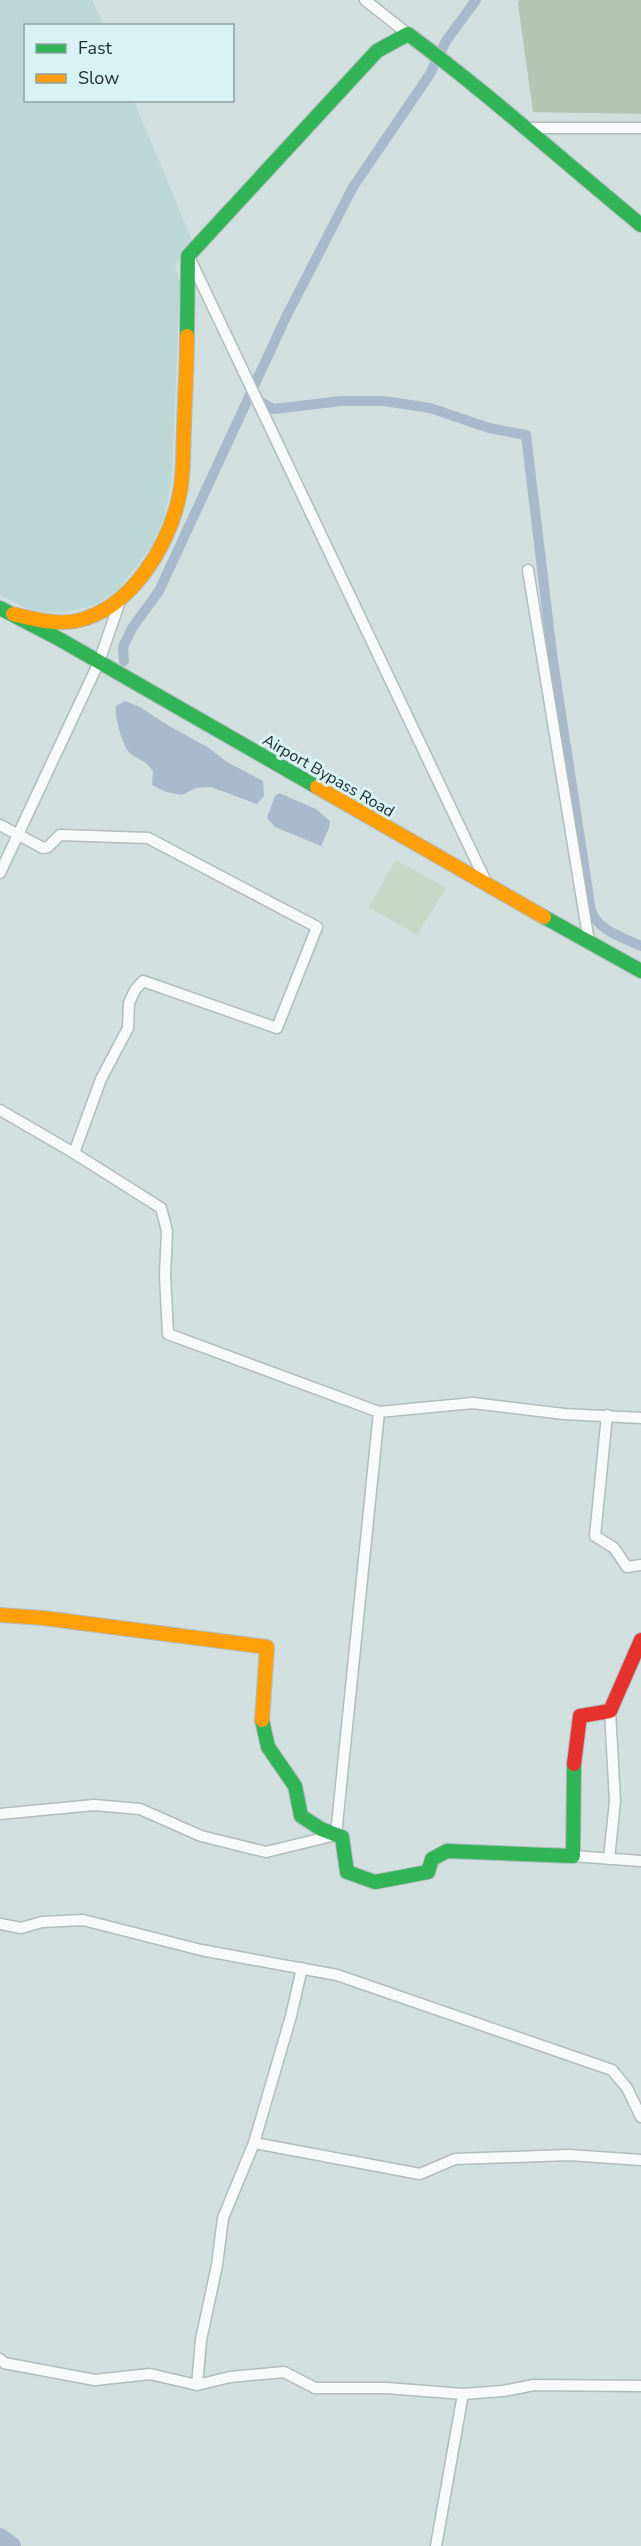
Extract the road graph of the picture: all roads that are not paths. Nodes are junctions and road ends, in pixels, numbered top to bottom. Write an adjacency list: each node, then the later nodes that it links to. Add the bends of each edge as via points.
1 (365, 0): 2 (street)
2 (408, 34): 3 (street, via 458,70); 6 (street, via 377,51)
3 (523, 128): 4 (street); 5 (street)
4 (641, 128)
5 (641, 225)
6 (188, 256): 8 (street, via 188,359 178,503 162,543); 14 (street)
7 (528, 570): 15 (street)
8 (120, 601): 9 (street, via 78,620 37,621); 10 (street)
9 (6, 611): 10 (street, Airport Bypass Road)
10 (99, 662): 12 (street); 14 (street, Airport Bypass Road)
11 (0, 825): 12 (street)
12 (17, 835): 13 (street); 18 (street, via 46,848 60,836 148,838 317,927 277,1028 143,981 129,1003 128,1028 101,1079)
13 (0, 873)
14 (488, 886): 15 (street, Airport Bypass Road)
15 (589, 942): 16 (street, Airport Bypass Road)
16 (641, 971)
17 (0, 1110): 18 (street)
18 (74, 1153): 19 (street, via 160,1208 167,1231 168,1334)
19 (379, 1412): 20 (street, via 473,1403); 27 (street)
20 (607, 1415): 21 (street); 22 (street, via 595,1536 614,1548 627,1566)
21 (641, 1418)
22 (641, 1565)
23 (0, 1615): 27 (street, via 267,1647 261,1716 268,1747 295,1786 301,1816)
24 (641, 1640): 25 (street)
25 (610, 1712): 28 (street, via 580,1716 570,1791); 29 (street, via 615,1801)
26 (0, 1814): 27 (street, via 94,1804 140,1809 201,1836 266,1852)
27 (336, 1835): 28 (street, via 342,1837 346,1872 375,1882 428,1872 432,1859 447,1851)
28 (573, 1856): 29 (street)
29 (609, 1859): 30 (street)
30 (641, 1862)
31 (0, 1924): 32 (street, via 21,1928 42,1922 83,1920 201,1950)
32 (302, 1968): 33 (street, via 337,1975 612,2070 627,2088); 34 (street)
33 (641, 2117)
34 (254, 2143): 35 (street, via 420,2174 455,2159 569,2155); 37 (street, via 223,2218)
35 (641, 2160)
36 (0, 2359): 37 (street, via 4,2363 95,2380 150,2374)
37 (197, 2385): 39 (street, via 230,2377 284,2372 315,2388)
38 (641, 2386): 39 (street, via 534,2385)
39 (463, 2394): 40 (street)
40 (436, 2546)

